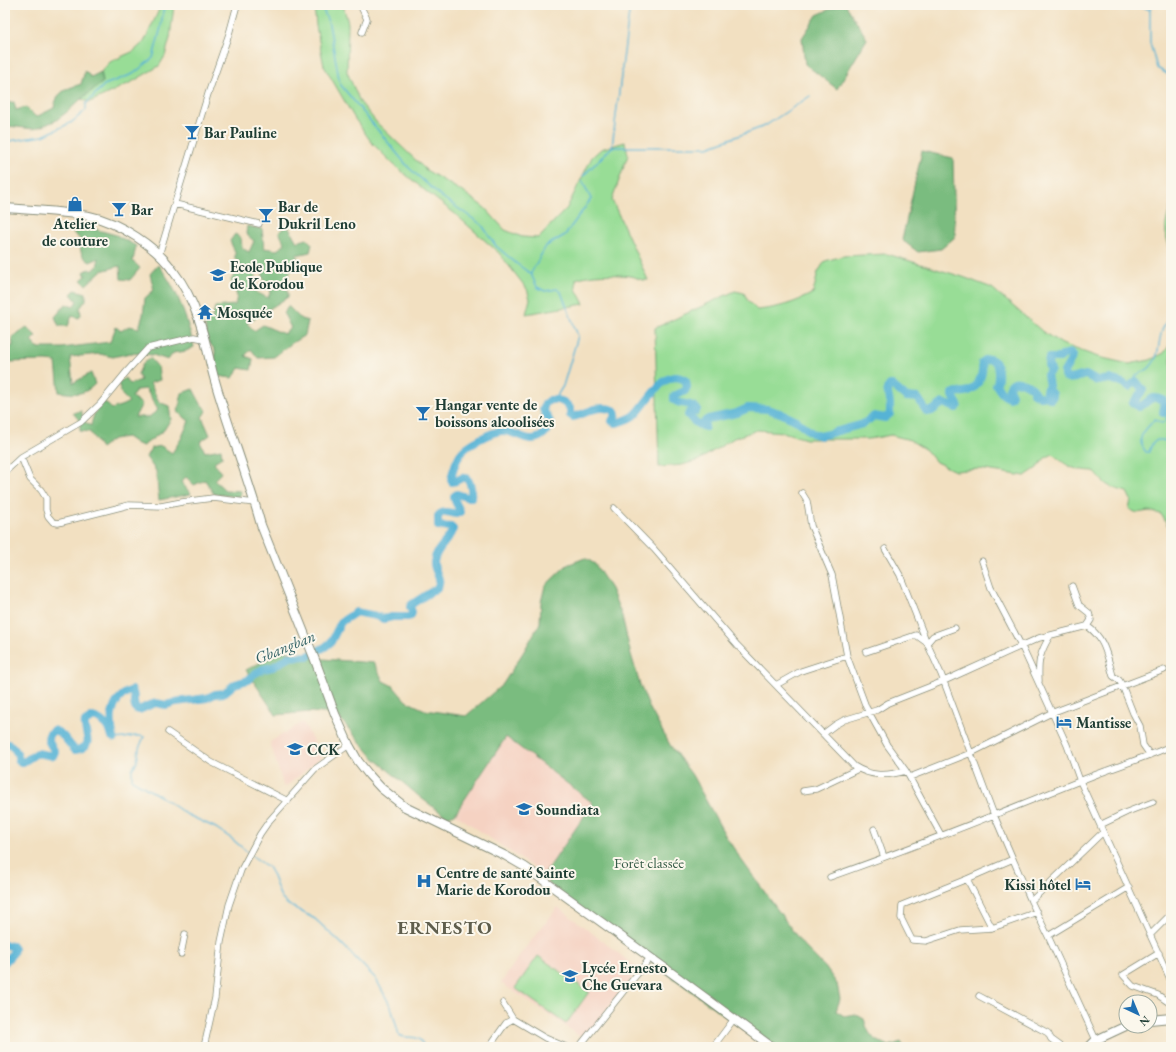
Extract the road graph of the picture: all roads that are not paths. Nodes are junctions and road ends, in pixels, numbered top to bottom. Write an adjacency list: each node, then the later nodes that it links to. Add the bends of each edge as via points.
1 (237, 5): 4 (street)
2 (360, 5): 3 (street, via 367,19)
3 (362, 32)
4 (175, 204): 6 (street); 7 (street)
5 (5, 208): 7 (highway, via 90,217 132,234)
6 (259, 224)
7 (159, 255): 8 (highway, via 174,271 189,296 200,320)
8 (204, 338): 9 (street, via 194,337 148,348 82,422); 12 (highway, via 214,380)
9 (21, 457): 10 (street); 12 (street, via 30,479 46,498 48,516 53,522 58,523 129,505 161,506 213,498)
10 (5, 472)
11 (802, 492): 23 (street, via 807,501 811,526 832,575)
12 (255, 503): 33 (highway, via 261,525)
13 (614, 508): 26 (street)
14 (885, 549): 20 (street, via 900,575)
15 (982, 561): 21 (street, via 991,588)
16 (1072, 586): 17 (street, via 1079,605 1089,614 1091,620)
17 (1088, 626): 19 (street); 28 (street, via 1096,632 1105,649 1113,676)
18 (955, 628): 20 (street, via 933,636)
19 (1050, 636): 21 (street, via 1039,638); 27 (street, via 1038,660)
20 (927, 643): 22 (street, via 916,635); 25 (street)
21 (1022, 647): 25 (street); 27 (street)
22 (866, 652)
23 (846, 656): 26 (street, via 801,671); 29 (street)
24 (1164, 670): 28 (street)
25 (944, 681): 29 (street); 35 (street)
26 (776, 685): 32 (street)
27 (1039, 685): 30 (street)
28 (1122, 685): 30 (street); 36 (street, via 1140,726 1143,745)
29 (869, 713): 32 (street, via 844,720); 38 (street, via 887,745)
30 (1051, 713): 35 (street); 40 (street, via 1067,745)
31 (168, 732): 42 (street, via 211,762)
32 (823, 734): 37 (street)
33 (349, 745): 42 (street, via 315,769); 63 (highway, via 369,775 405,807 525,867)
34 (1171, 746): 36 (street)
35 (971, 753): 39 (street); 44 (street)
36 (1150, 755): 40 (street)
37 (858, 769): 38 (street, via 871,774 895,774); 41 (street, via 816,789)
38 (906, 771): 39 (street)
39 (910, 777): 48 (street)
40 (1080, 781): 44 (street); 45 (street)
41 (803, 791)
42 (288, 801): 76 (street, via 260,834 241,870 229,905)
43 (1153, 802): 45 (street)
44 (994, 815): 48 (street); 50 (street)
45 (1100, 826): 47 (street)
46 (874, 829): 49 (street)
47 (1103, 832): 53 (street); 54 (street)
48 (942, 835): 49 (street)
49 (884, 857): 51 (street)
50 (1013, 859): 52 (street); 54 (street)
51 (830, 877)
52 (967, 879): 57 (street); 57 (street, via 902,904 901,918 912,940 926,941 960,930)
53 (1129, 887): 59 (street); 60 (street)
54 (1030, 901): 55 (street)
55 (1037, 912): 57 (street); 60 (street)
56 (1171, 914): 59 (street)
57 (992, 928)
58 (185, 934): 62 (street)
59 (1150, 935): 61 (street)
60 (1048, 936): 73 (street)
61 (1159, 953): 64 (street); 67 (street, via 1123,975 1133,986 1158,995)
62 (181, 954)
63 (650, 958): 69 (highway); 79 (street)
64 (1171, 981)
65 (980, 996): 82 (street, via 1048,1034)
66 (503, 1003): 68 (street)
67 (1171, 1004)
68 (513, 1018): 77 (street, via 506,1023); 78 (street, via 545,1038)
69 (734, 1018): 80 (street); 81 (highway)
70 (1171, 1018): 71 (highway)
71 (1158, 1019)
72 (1118, 1030): 73 (highway)
73 (1096, 1040): 83 (highway)
74 (8, 1046): 75 (street)
75 (17, 1047)
76 (204, 1047)
77 (489, 1047)
78 (566, 1047)
79 (579, 1047)
80 (713, 1047)
81 (772, 1047)
82 (1062, 1047)
83 (1089, 1047)

